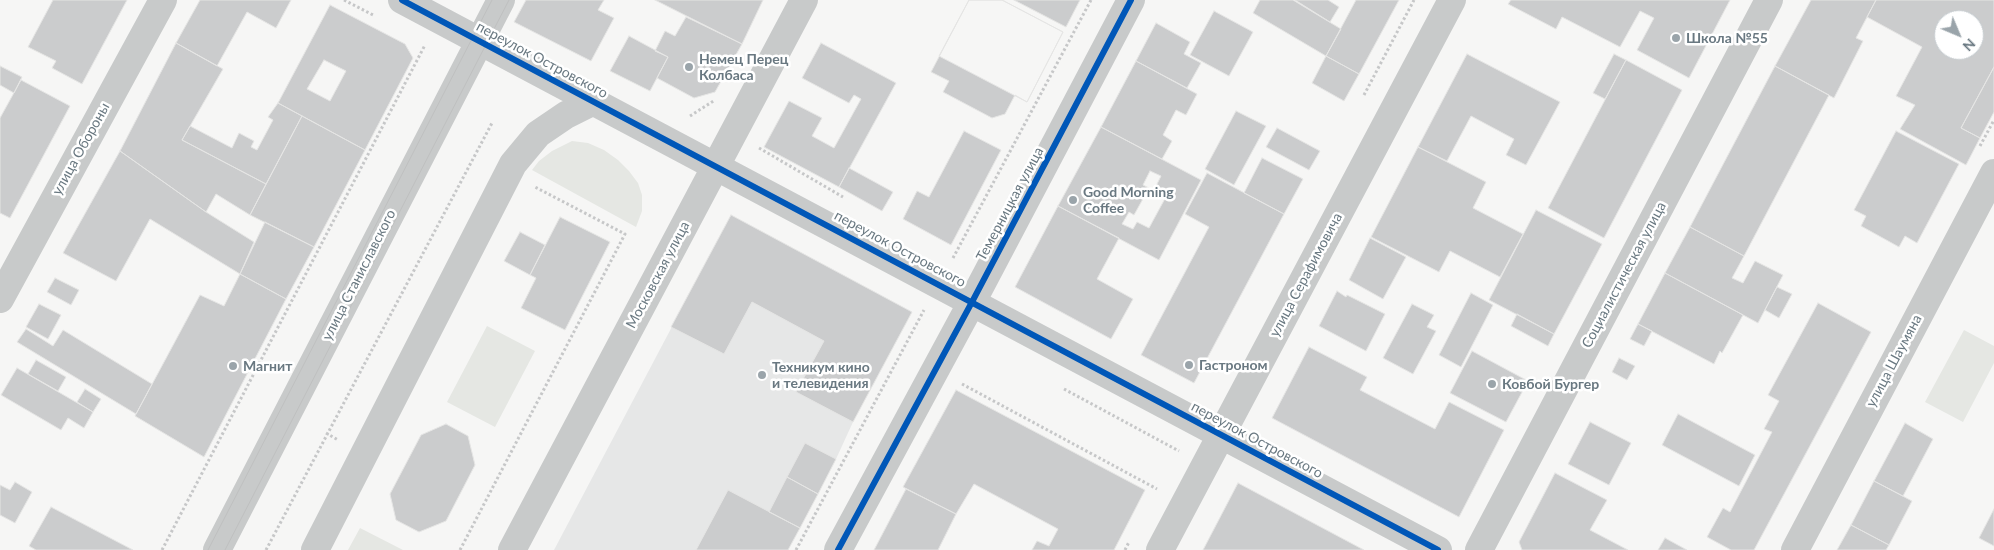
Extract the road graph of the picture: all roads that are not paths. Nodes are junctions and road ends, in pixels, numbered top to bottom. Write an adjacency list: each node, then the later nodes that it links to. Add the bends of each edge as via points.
1 (163, 0): 12 (street, улица Обороны)
2 (402, 0): 8 (street, переулок Островского)
3 (501, 0): 8 (street, улица Станиславского)
4 (804, 0): 10 (street, Московская улица)
5 (1131, 0): 13 (street, Темерницкая улица)
6 (1452, 0): 14 (street, улица Серафимовича)
7 (1769, 0): 21 (street, Социалистическая улица)
8 (480, 41): 9 (street, переулок Островского); 15 (street, улица Станиславского)
9 (592, 102): 10 (street, переулок Островского); 16 (street, via 538,134 513,164)
10 (716, 166): 13 (street, переулок Островского); 17 (street, Московская улица)
11 (1994, 173): 22 (street, улица Шаумяна)
12 (0, 299)
13 (972, 302): 14 (street, переулок Островского); 18 (street, Темерницкая улица)
14 (1220, 436): 19 (street, улица Серафимовича); 20 (street, переулок Островского)
15 (217, 550)
16 (315, 550)
17 (512, 550)
18 (838, 550)
19 (1160, 550)
20 (1438, 550)
21 (1479, 550)
22 (1795, 550)

